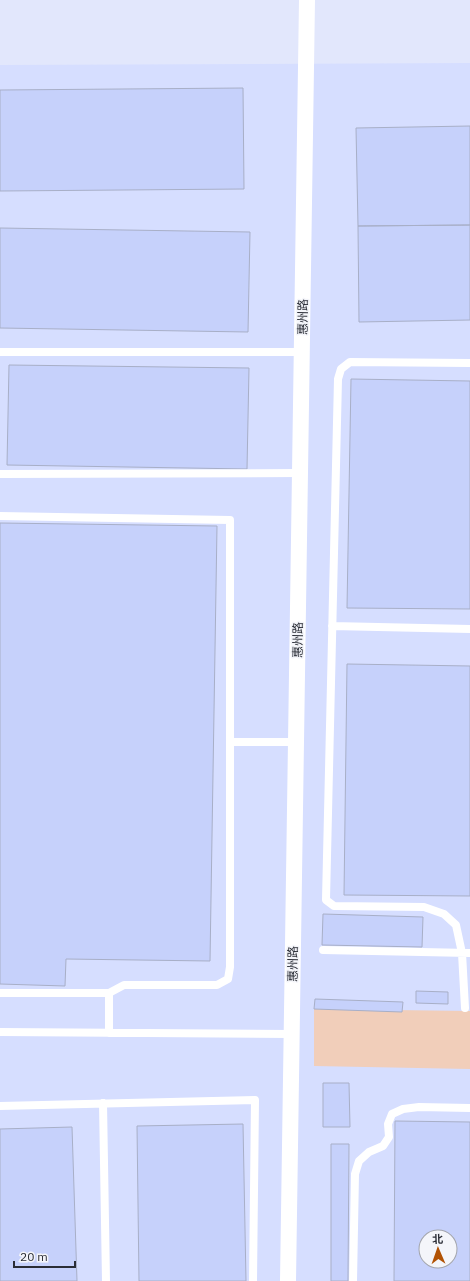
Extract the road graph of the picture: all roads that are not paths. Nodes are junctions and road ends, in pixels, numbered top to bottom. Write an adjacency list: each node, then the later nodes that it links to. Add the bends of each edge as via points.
1 (307, 0): 3 (street, 惠州路)
2 (0, 352): 3 (lane)
3 (302, 352): 5 (street, 惠州路)
4 (470, 363): 8 (lane, via 350,362 341,369 338,379)
5 (300, 473): 6 (lane); 11 (street, 惠州路)
6 (0, 474)
7 (0, 516): 10 (lane, via 230,520)
8 (332, 626): 9 (lane); 13 (lane, via 326,900 334,906 424,907 444,914 456,925)
9 (470, 629)
10 (230, 742): 11 (lane); 15 (lane, via 228,979 218,985 124,985)
11 (296, 742): 19 (street, 惠州路)
12 (324, 950): 13 (lane)
13 (466, 953): 16 (lane)
14 (0, 993): 15 (lane)
15 (109, 993): 18 (lane)
16 (465, 1008)
17 (0, 1032): 18 (lane)
18 (109, 1033): 19 (lane)
19 (292, 1034): 25 (street, 惠州路)
20 (102, 1103): 21 (lane); 23 (lane); 24 (lane, via 255,1100)
21 (0, 1106)
22 (470, 1108): 26 (lane, via 403,1109 392,1114 388,1124 389,1137 383,1146 369,1152 359,1161 355,1174)
23 (106, 1281)
24 (253, 1281)
25 (288, 1281)
26 (353, 1281)

